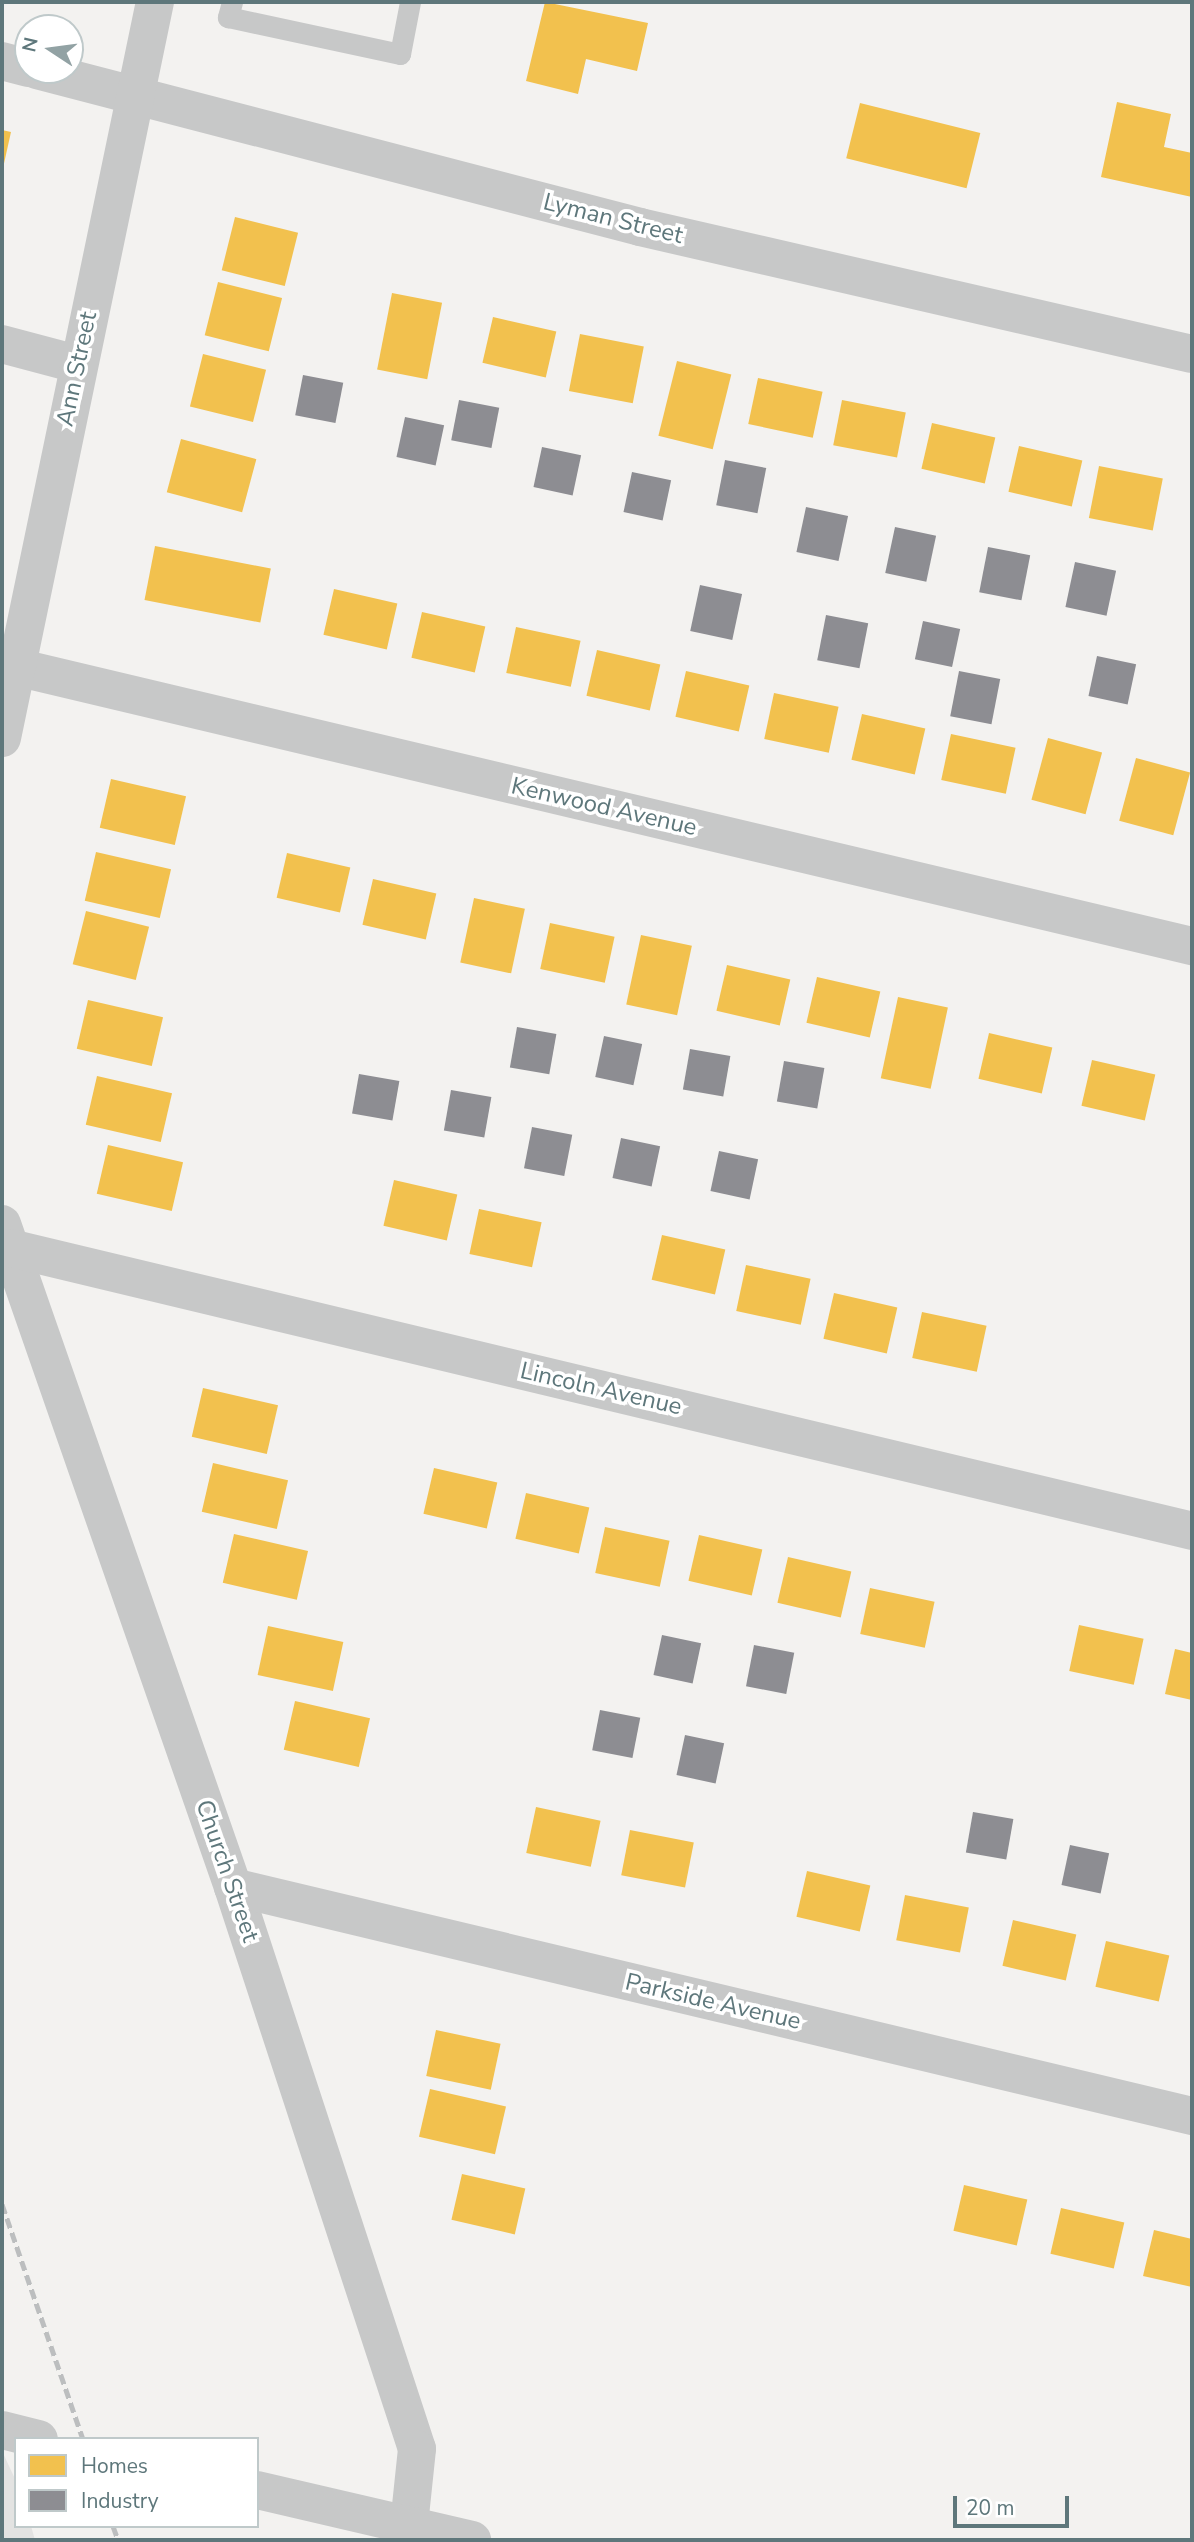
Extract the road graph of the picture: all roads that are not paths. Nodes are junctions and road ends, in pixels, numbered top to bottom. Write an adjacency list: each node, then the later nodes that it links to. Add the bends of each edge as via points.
1 (155, 2): 5 (street, Ann Street)
2 (232, 2): 3 (lane, via 228,17 400,54)
3 (410, 2)
4 (84, 81): 5 (street, Lyman Street)
5 (134, 93): 7 (street, Lyman Street, via 640,227); 8 (street, Ann Street)
6 (2, 344): 8 (street)
7 (1192, 354)
8 (77, 364): 9 (street, Ann Street)
9 (16, 667): 10 (street, Ann Street); 11 (street, Kenwood Avenue)
10 (2, 738)
11 (1192, 947)
12 (6, 1236): 13 (street, Lincoln Avenue); 14 (street, Church Street)
13 (1192, 1531)
14 (233, 1887): 15 (street, Parkside Avenue); 19 (street, Church Street, via 417,2449)
15 (1192, 2116)
16 (2, 2430): 17 (street)
17 (32, 2437)
18 (259, 2490): 19 (street)
19 (409, 2525): 20 (street)
20 (472, 2540)

